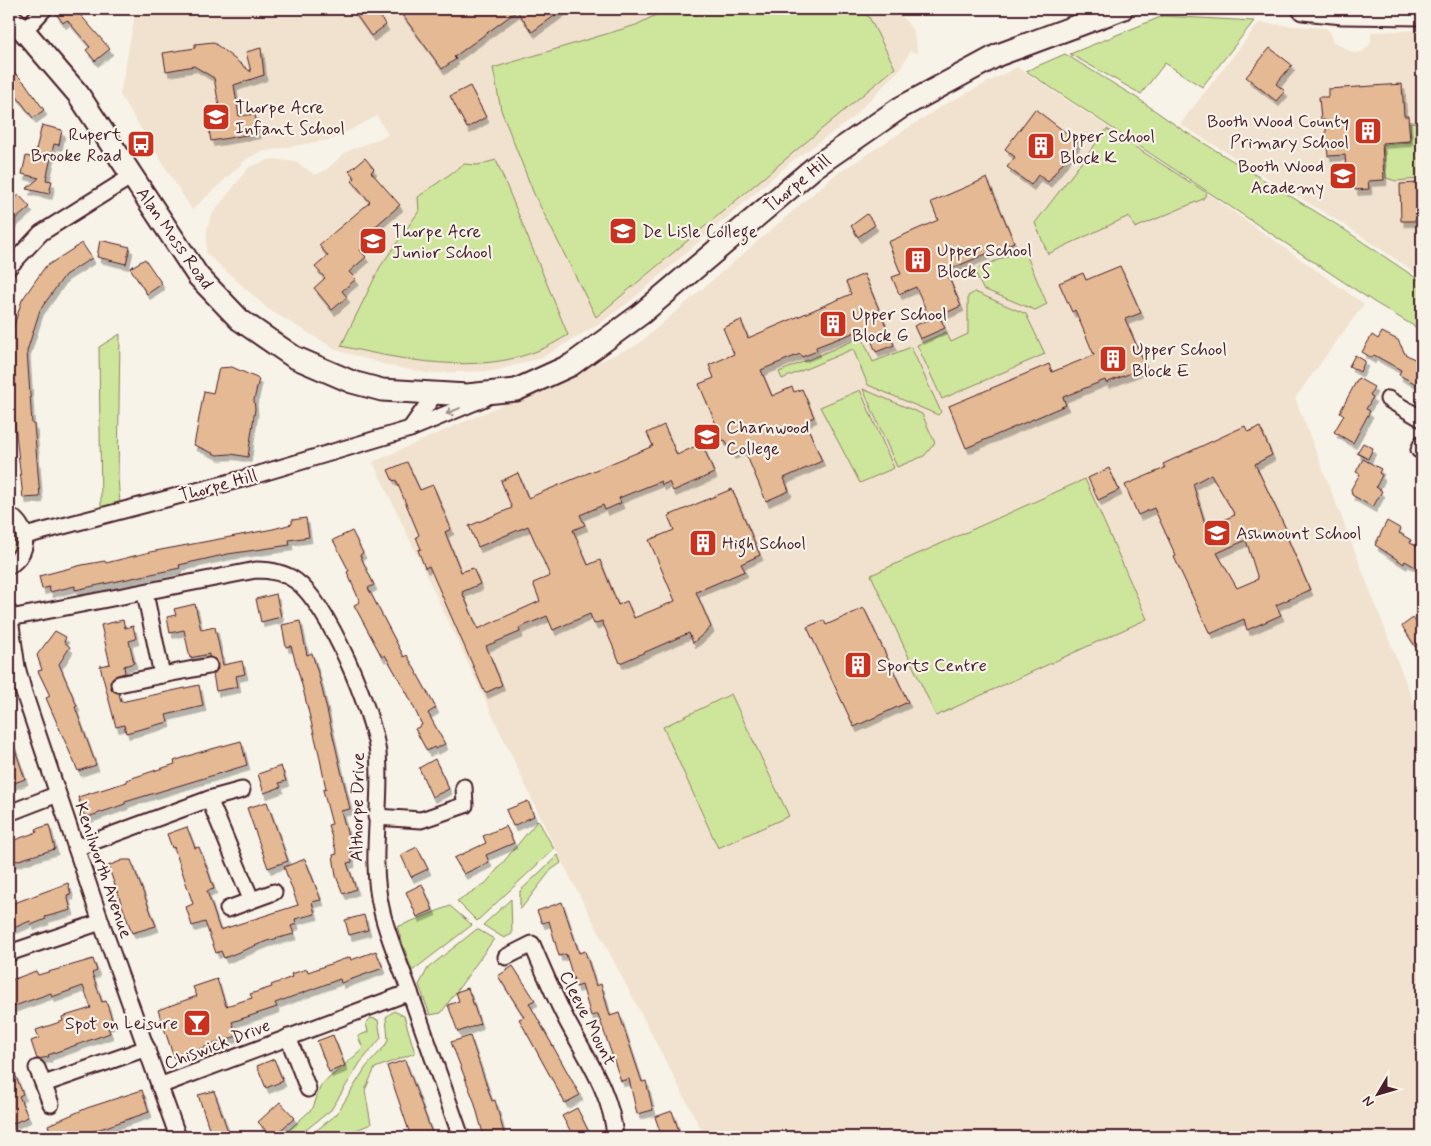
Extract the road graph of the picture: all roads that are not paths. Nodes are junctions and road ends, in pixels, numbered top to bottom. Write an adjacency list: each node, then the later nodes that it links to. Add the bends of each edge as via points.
1 (44, 9): 5 (street, Alan Moss Road)
2 (1122, 9): 8 (street, Thorpe Hill, via 998,55 900,108 816,166 596,348 547,377 516,390)
3 (1303, 9): 4 (street)
4 (1422, 14)
5 (16, 24): 6 (street, Alan Moss Road, via 78,94)
6 (132, 176): 7 (street, via 41,233); 9 (street, Alan Moss Road, via 198,276 257,333 294,357 352,382 382,390)
7 (9, 268)
8 (496, 393): 9 (street, Thorpe Hill); 12 (street, Thorpe Hill, one-way to 12)
9 (434, 395): 12 (street)
10 (1388, 399): 11 (street)
11 (1422, 419)
12 (410, 429): 14 (street, Thorpe Hill, via 246,478)
13 (9, 515): 14 (street)
14 (25, 536): 15 (street, via 21,555)
15 (9, 566)
16 (145, 593): 17 (street, Althorpe Drive); 19 (street); 26 (street, Althorpe Drive, via 256,570 283,574 306,590 323,615 354,676 369,715 378,755)
17 (9, 615): 23 (street, Kenilworth Avenue, via 19,676)
18 (209, 666): 19 (street)
19 (162, 675): 20 (street)
20 (119, 684)
21 (464, 787): 26 (street, via 465,805 432,817 421,820)
22 (242, 790): 24 (street)
23 (58, 794): 25 (street); 27 (street, Kenilworth Avenue)
24 (209, 799): 27 (street); 29 (street)
25 (9, 813)
26 (376, 817): 34 (street, Althorpe Drive, via 374,860 378,894)
27 (76, 848): 31 (street, Kenilworth Avenue)
28 (274, 892): 29 (street)
29 (251, 899): 30 (street)
30 (228, 909)
31 (101, 922): 32 (street); 36 (street, Kenilworth Avenue)
32 (9, 953)
33 (506, 957): 44 (street, Cleeve Mount, via 532,944 563,1014 594,1070 613,1116)
34 (410, 992): 35 (street, Chiswick Drive); 43 (street, Althorpe Drive)
35 (288, 1037): 39 (street, Chiswick Drive); 40 (street, Chiswick Drive)
36 (147, 1048): 38 (street); 39 (street, Kenilworth Avenue)
37 (37, 1068): 38 (street)
38 (44, 1084): 41 (street)
39 (159, 1086): 42 (street, Kenilworth Avenue)
40 (308, 1088)
41 (51, 1104)
42 (178, 1137)
43 (461, 1137)
44 (615, 1137)

